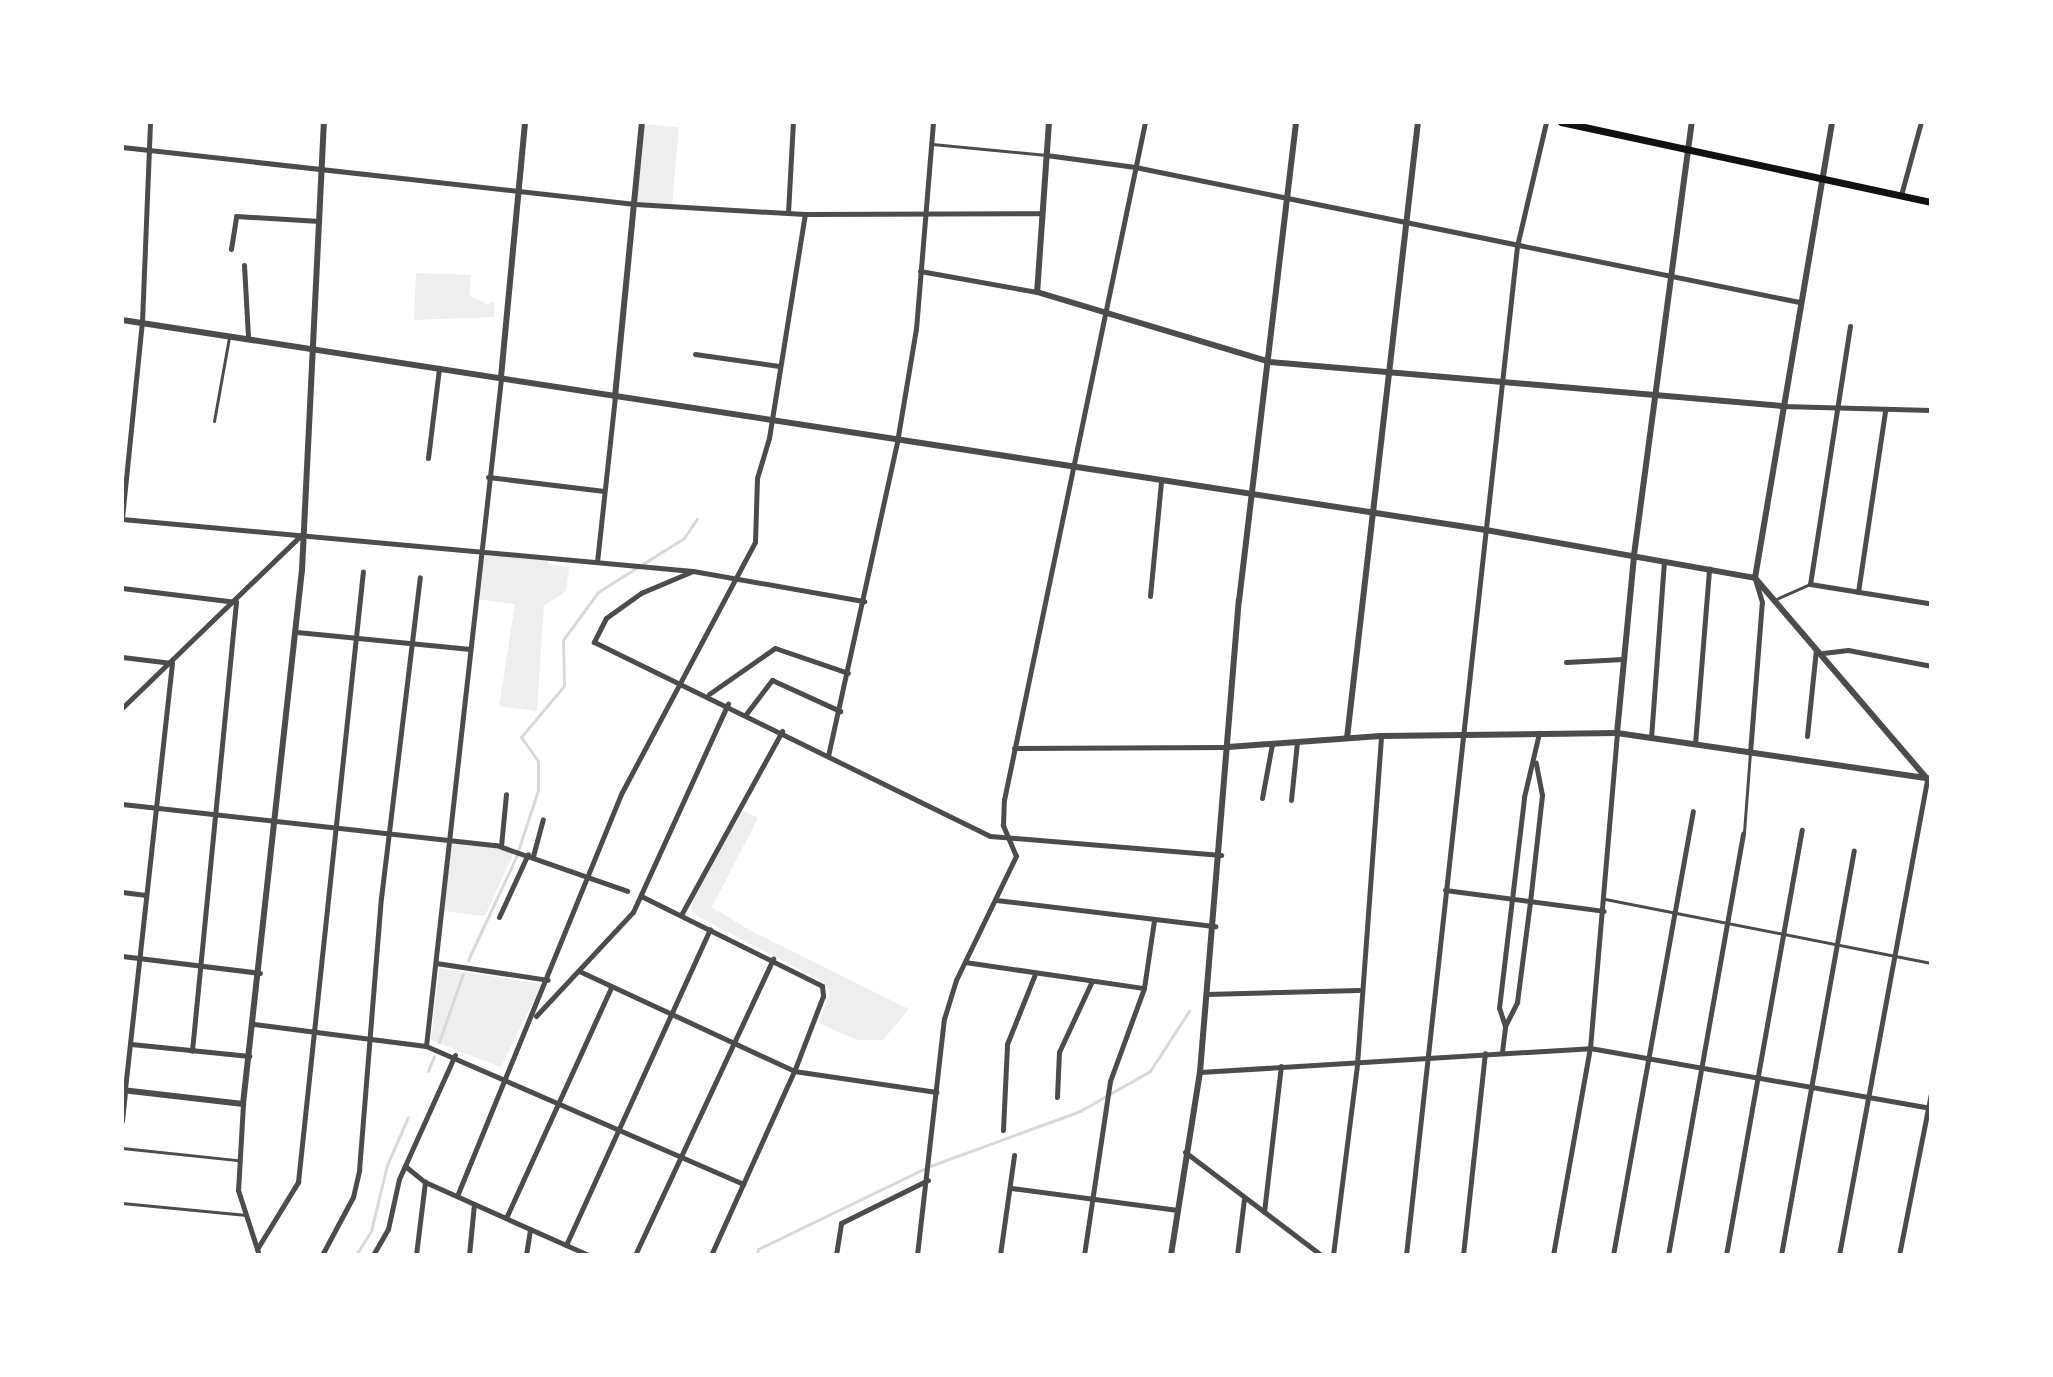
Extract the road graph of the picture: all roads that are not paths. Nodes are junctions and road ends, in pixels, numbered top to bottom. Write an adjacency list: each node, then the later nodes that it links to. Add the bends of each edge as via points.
1 (150, 122): 19 (street)
2 (324, 122): 22 (street)
3 (525, 122): 24 (street)
4 (642, 122): 28 (street)
5 (793, 122): 29 (street)
6 (933, 122): 16 (street)
7 (1049, 122): 20 (street)
8 (1145, 122): 21 (street)
9 (1296, 122): 26 (street)
10 (1418, 122): 34 (street)
11 (1546, 122): 35 (street)
12 (1561, 122): 18 (main road)
13 (1692, 122): 18 (street)
14 (1832, 122): 23 (street)
15 (1921, 122): 25 (street)
16 (932, 144): 20 (street); 32 (street)
17 (122, 147): 19 (street)
18 (1689, 150): 23 (main road); 39 (street)
19 (149, 151): 22 (street); 44 (street)
20 (1046, 155): 21 (street); 30 (street)
21 (1135, 167): 26 (street); 42 (street)
22 (322, 172): 24 (street); 33 (street)
23 (1823, 179): 25 (main road); 41 (street)
24 (516, 192): 28 (street); 54 (street)
25 (1903, 196): 27 (main road)
26 (1289, 198): 34 (street); 50 (street)
27 (1931, 202)
28 (635, 204): 29 (street); 56 (street)
29 (788, 213): 31 (street)
30 (1040, 213): 32 (street); 40 (street)
31 (805, 214): 32 (street); 51 (street)
32 (925, 214): 38 (street)
33 (320, 221): 36 (street, via 236,216); 48 (street)
34 (1407, 222): 35 (street); 53 (street)
35 (1517, 246): 39 (street); 55 (street)
36 (231, 249)
37 (244, 265): 47 (street)
38 (920, 271): 40 (street); 64 (street)
39 (1671, 277): 41 (street); 57 (street)
40 (1037, 292): 42 (street)
41 (1799, 302): 58 (street)
42 (1103, 309): 50 (street); 66 (street)
43 (122, 320): 44 (street)
44 (142, 322): 46 (street); 72 (street)
45 (1850, 326): 59 (street)
46 (230, 334): 47 (street); 62 (street)
47 (248, 337): 48 (street)
48 (316, 348): 52 (street); 74 (street)
49 (695, 354): 51 (street)
50 (1270, 362): 53 (street); 70 (street)
51 (779, 366): 63 (street)
52 (439, 368): 54 (street); 65 (street)
53 (1388, 373): 55 (street); 71 (street)
54 (501, 377): 56 (street); 67 (street)
55 (1501, 385): 57 (street); 73 (street)
56 (615, 397): 63 (street); 69 (street)
57 (1655, 397): 58 (street); 76 (street)
58 (1782, 406): 59 (street); 84 (street)
59 (1835, 408): 61 (street); 85 (street)
60 (1931, 410): 61 (street)
61 (1885, 411): 87 (street)
62 (214, 421)
63 (769, 422): 64 (street); 83 (street, via 757,478 756,539)
64 (897, 442): 66 (street); 90 (street)
65 (428, 458)
66 (1071, 468): 68 (street); 123 (street)
67 (488, 477): 69 (street); 75 (street)
68 (1161, 481): 70 (street); 88 (street)
69 (604, 491): 78 (street)
70 (1253, 495): 71 (street); 122 (street)
71 (1372, 514): 73 (street); 117 (street)
72 (122, 518): 74 (street)
73 (1486, 530): 76 (street); 114 (street)
74 (303, 533): 75 (street); 91 (street); 93 (street)
75 (481, 552): 78 (street); 97 (street)
76 (1634, 555): 77 (street); 100 (street)
77 (1664, 561): 79 (street); 118 (street)
78 (597, 562): 81 (street)
79 (1709, 569): 84 (street); 121 (street)
80 (363, 571): 94 (street)
81 (693, 571): 83 (street); 105 (street, via 641,593 606,618 593,638 596,645)
82 (420, 577): 95 (street)
83 (736, 578): 90 (street); 105 (street)
84 (1755, 578): 89 (street); 124 (street, via 1762,602)
85 (1810, 584): 87 (street); 89 (street)
86 (122, 588): 91 (street)
87 (1858, 592): 92 (street)
88 (1150, 596)
89 (1774, 600): 96 (street)
90 (864, 601): 104 (street)
91 (236, 602): 102 (street); 134 (street)
92 (1927, 603)
93 (297, 632): 94 (street); 136 (street)
94 (355, 638): 95 (street); 137 (street)
95 (412, 644): 97 (street); 139 (street)
96 (1816, 647): 98 (street); 116 (street)
97 (470, 649): 142 (street)
98 (1823, 653): 103 (street, via 1848,650); 127 (street)
99 (122, 657): 102 (street)
100 (1623, 659): 101 (street); 113 (street)
101 (1566, 662)
102 (172, 663): 108 (street); 132 (street)
103 (1931, 666)
104 (848, 673): 106 (street, via 775,648); 109 (street)
105 (679, 681): 106 (street); 147 (street)
106 (708, 695): 107 (street)
107 (728, 704): 110 (street); 152 (street)
108 (122, 708)
109 (840, 711): 110 (street, via 772,680); 125 (street)
110 (746, 714): 111 (street)
111 (782, 731): 125 (street); 159 (street)
112 (1539, 733): 113 (street); 114 (street); 126 (street)
113 (1617, 733): 118 (street); 153 (street)
114 (1461, 734): 115 (street); 148 (street)
115 (1381, 736): 117 (street); 182 (street, via 1377,841)
116 (1807, 736)
117 (1347, 738): 119 (street)
118 (1651, 738): 121 (street)
119 (1297, 742): 120 (street); 130 (street)
120 (1272, 744): 122 (street); 129 (street)
121 (1695, 744): 124 (street)
122 (1228, 747): 123 (street); 146 (street)
123 (1014, 748): 141 (street, via 1004,800)
124 (1750, 753): 127 (street); 140 (street)
125 (828, 756): 141 (street, via 990,836)
126 (1536, 762): 155 (street, via 1524,797); 156 (street, via 1542,795)
127 (1929, 779): 168 (street)
128 (506, 794): 143 (street)
129 (1262, 798)
130 (1291, 800)
131 (122, 804): 132 (street)
132 (156, 808): 134 (street); 151 (street)
133 (1693, 811): 158 (street)
134 (214, 814): 136 (street); 174 (street)
135 (543, 819): 145 (street)
136 (276, 820): 137 (street); 176 (street)
137 (334, 826): 139 (street); 188 (street)
138 (1802, 830): 165 (street)
139 (389, 831): 142 (street); 189 (street)
140 (1743, 834): 162 (street)
141 (1008, 837): 146 (street); 154 (street, via 1016,856)
142 (450, 840): 143 (street); 172 (street)
143 (501, 846): 145 (street)
144 (1854, 851): 166 (street)
145 (529, 854): 147 (street); 160 (street)
146 (1221, 855): 163 (street)
147 (585, 876): 149 (street); 178 (street)
148 (1445, 890): 155 (street); 200 (street)
149 (627, 891)
150 (122, 892): 151 (street)
151 (146, 895): 169 (street)
152 (641, 896): 159 (street); 175 (street, via 633,912)
153 (1604, 899): 157 (street); 158 (street)
154 (996, 900): 161 (street); 171 (street)
155 (1512, 900): 156 (street); 187 (street, via 1499,1008)
156 (1530, 902): 157 (street); 187 (street, via 1517,1002)
157 (1604, 911): 193 (street)
158 (1676, 913): 162 (street); 199 (street)
159 (681, 915): 164 (street)
160 (499, 917)
161 (1154, 920): 163 (street); 181 (street)
162 (1731, 924): 165 (street); 203 (street)
163 (1215, 926): 183 (street)
164 (710, 929): 170 (street); 184 (street)
165 (1783, 934): 166 (street); 207 (street)
166 (1838, 946): 168 (street); 208 (street)
167 (122, 956): 169 (street)
168 (1895, 956): 173 (street); 213 (street)
169 (140, 958): 174 (street); 191 (street)
170 (773, 959): 190 (street); 204 (street, via 817,981 823,996)
171 (965, 962): 177 (street); 210 (street, via 944,1019)
172 (436, 963): 178 (street); 192 (street)
173 (1931, 963)
174 (200, 965): 176 (street); 194 (street)
175 (579, 971): 180 (street); 185 (street)
176 (260, 973): 186 (street)
177 (1035, 974): 179 (street); 219 (street, via 1007,1044)
178 (548, 980): 185 (street)
179 (1092, 981): 181 (street); 212 (street, via 1059,1052)
180 (611, 988): 184 (street); 214 (street)
181 (1144, 988): 232 (street, via 1110,1081)
182 (1359, 990): 183 (street); 201 (street)
183 (1207, 994): 205 (street)
184 (672, 1014): 190 (street); 218 (street)
185 (533, 1020): 206 (street)
186 (254, 1024): 188 (street); 198 (street)
187 (1505, 1026): 195 (street)
188 (313, 1030): 189 (street); 241 (street, via 298,1182)
189 (369, 1036): 192 (street); 244 (street, via 359,1170 353,1197)
190 (734, 1043): 204 (street); 223 (street)
191 (131, 1044): 194 (street); 209 (street)
192 (426, 1046): 197 (street)
193 (1590, 1048): 195 (street); 199 (street); 262 (street)
194 (192, 1051): 198 (street)
195 (1502, 1052): 196 (street)
196 (1485, 1053): 200 (street); 261 (street)
197 (455, 1055): 206 (street); 225 (street)
198 (250, 1056): 215 (street)
199 (1651, 1056): 203 (street); 263 (street)
200 (1424, 1057): 201 (street); 260 (street)
201 (1357, 1064): 202 (street); 259 (street)
202 (1281, 1066): 205 (street); 236 (street)
203 (1704, 1067): 207 (street); 264 (street)
204 (794, 1071): 210 (street); 228 (street)
205 (1200, 1072): 221 (street)
206 (505, 1077): 214 (street); 230 (street)
207 (1759, 1077): 208 (street); 265 (street)
208 (1813, 1087): 213 (street); 266 (street)
209 (124, 1090): 215 (street); 217 (street)
210 (936, 1092): 226 (street)
211 (1931, 1093): 216 (street)
212 (1057, 1097)
213 (1868, 1098): 216 (street); 267 (street)
214 (559, 1101): 218 (street); 238 (street)
215 (243, 1104): 224 (street)
216 (1930, 1108): 268 (street)
217 (122, 1121)
218 (620, 1129): 223 (street); 240 (street)
219 (1003, 1130)
220 (122, 1148): 224 (street)
221 (1185, 1152): 231 (street); 235 (street)
222 (1014, 1155): 229 (street)
223 (681, 1156): 228 (street); 250 (street)
224 (237, 1160): 237 (street)
225 (405, 1166): 227 (street); 245 (street, via 388,1229)
226 (928, 1180): 252 (street, via 841,1223); 253 (street)
227 (425, 1182): 230 (street); 246 (street)
228 (743, 1184): 251 (street)
229 (1011, 1188): 232 (street); 254 (street)
230 (457, 1196): 234 (street)
231 (1244, 1199): 236 (street); 257 (street)
232 (1092, 1200): 235 (street); 255 (street)
233 (122, 1203): 237 (street)
234 (474, 1204): 238 (street); 247 (street)
235 (1178, 1210): 256 (street)
236 (1264, 1213): 258 (street)
237 (246, 1215): 241 (street)
238 (506, 1218): 239 (street)
239 (530, 1229): 240 (street); 248 (street)
240 (566, 1245): 249 (street)
241 (258, 1252)
242 (122, 1254): 243 (street)
243 (129, 1255)
244 (322, 1255)
245 (373, 1255)
246 (416, 1255)
247 (469, 1255)
248 (526, 1255)
249 (588, 1255)
250 (635, 1255)
251 (711, 1255)
252 (836, 1255)
253 (917, 1255)
254 (1000, 1255)
255 (1084, 1255)
256 (1171, 1255)
257 (1237, 1255)
258 (1321, 1255)
259 (1333, 1255)
260 (1406, 1255)
261 (1463, 1255)
262 (1553, 1255)
263 (1613, 1255)
264 (1668, 1255)
265 (1726, 1255)
266 (1781, 1255)
267 (1839, 1255)
268 (1899, 1255)

